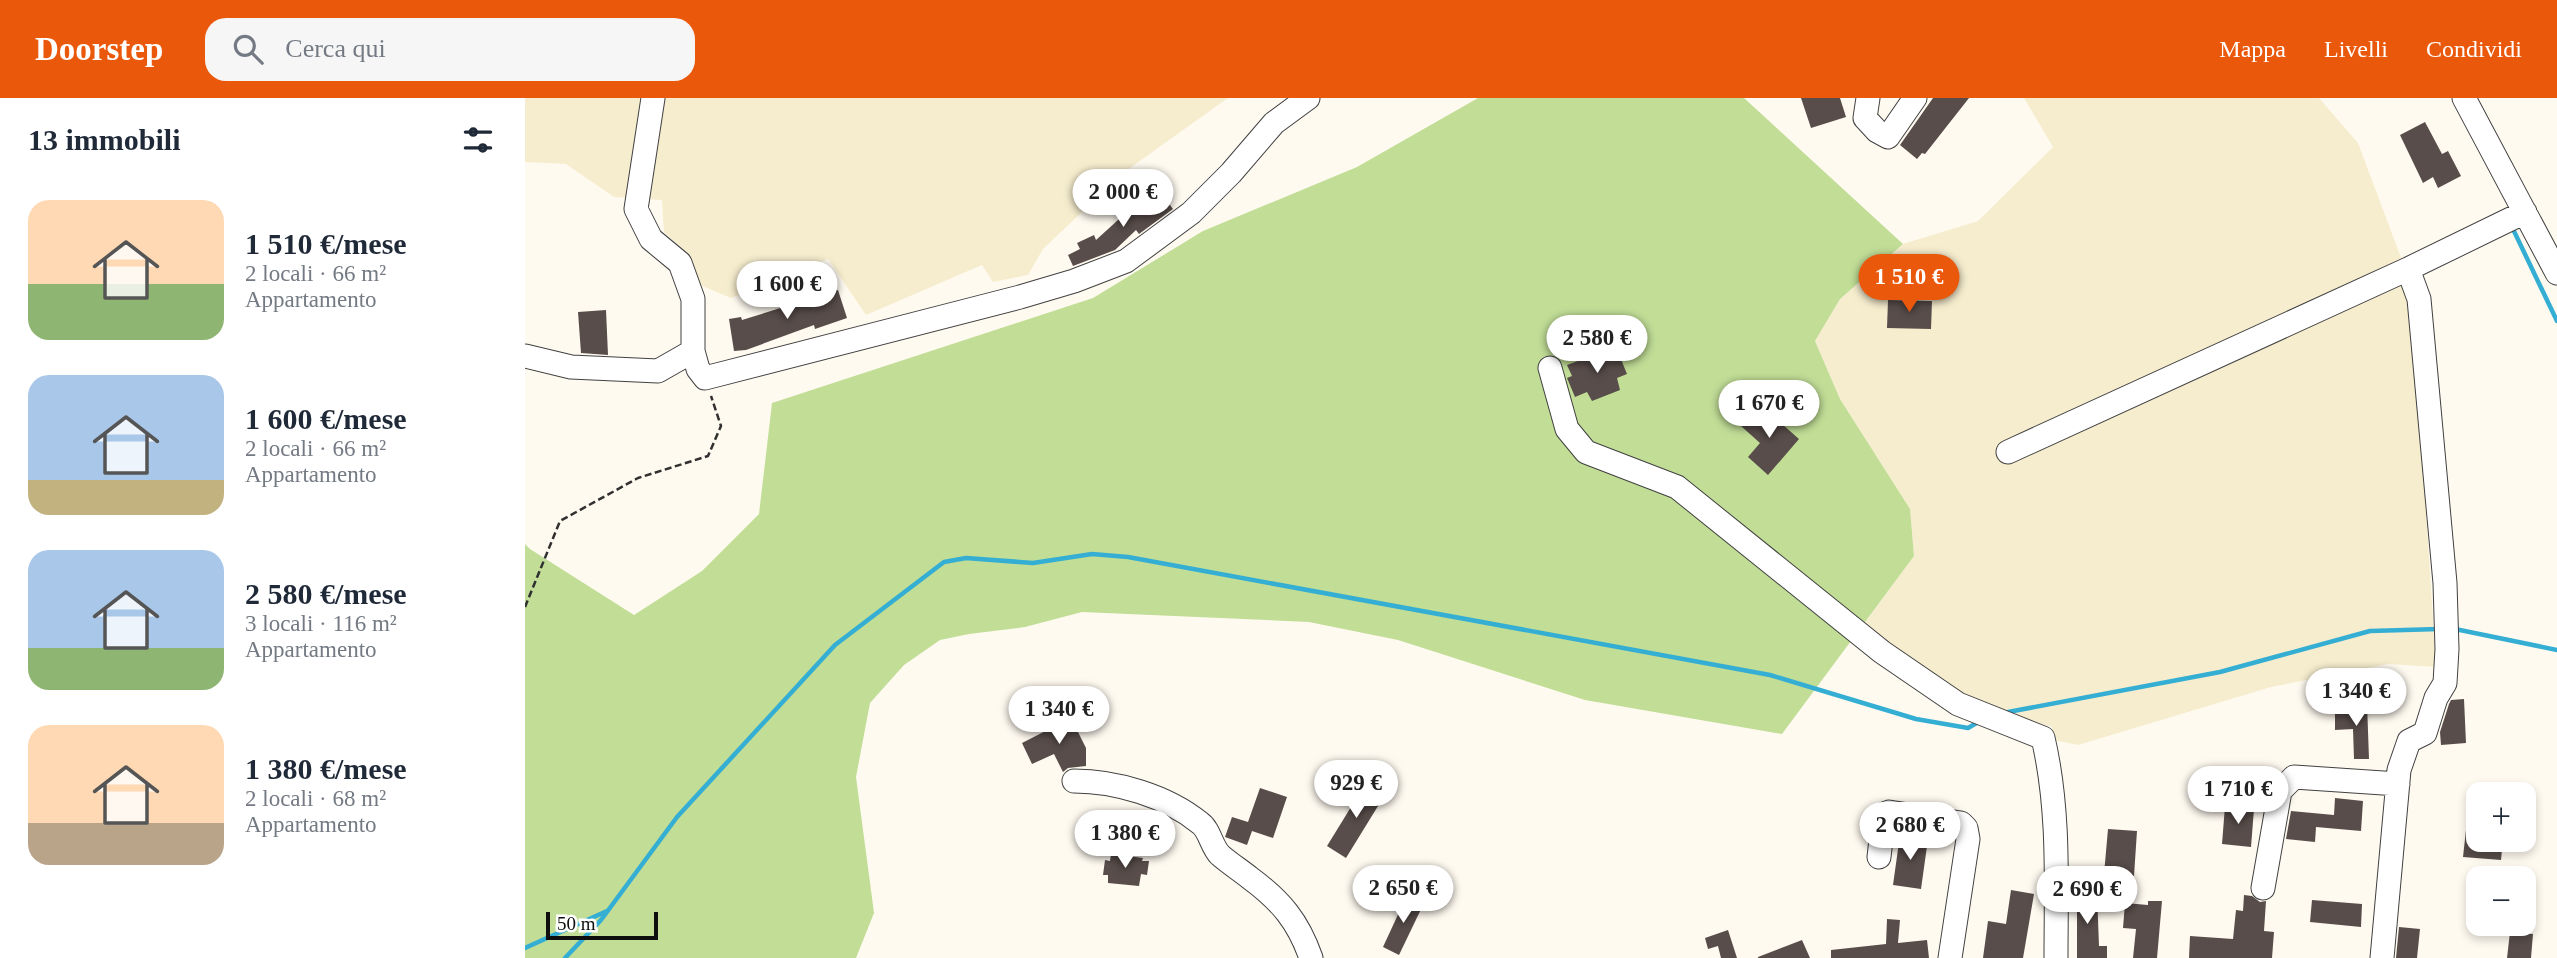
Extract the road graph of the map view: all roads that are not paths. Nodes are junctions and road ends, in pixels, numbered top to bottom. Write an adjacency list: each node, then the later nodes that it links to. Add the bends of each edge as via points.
1 (653, 98): 9 (street, via 636,209 651,239 680,263 693,299)
2 (1308, 98): 9 (street, via 1274,123 1191,213 1126,261 1020,297 705,378)
3 (1868, 98): 4 (street, via 1865,118 1888,137)
4 (1915, 98)
5 (2464, 98): 6 (street)
6 (2525, 212): 7 (street); 8 (street)
7 (2408, 269): 12 (street); 13 (street, via 2419,299 2446,631 2445,683 2435,698 2425,733 2409,741)
8 (2557, 273)
9 (693, 351): 10 (street, via 659,371 572,367)
10 (525, 356)
11 (1550, 368): 19 (street, via 1567,429 1586,452 1678,487 1882,652 1958,704 2043,738 2056,850)
12 (2008, 452)
13 (2399, 777): 16 (street, via 2294,777 2280,791); 20 (street)
14 (1074, 781): 17 (street, via 1130,789 1202,824 1219,854 1283,905)
15 (1878, 857): 18 (street, via 1884,814 1889,812 1961,823 1966,828)
16 (2263, 888)
17 (1311, 958)
18 (1949, 958)
19 (2056, 958)
20 (2382, 958)

